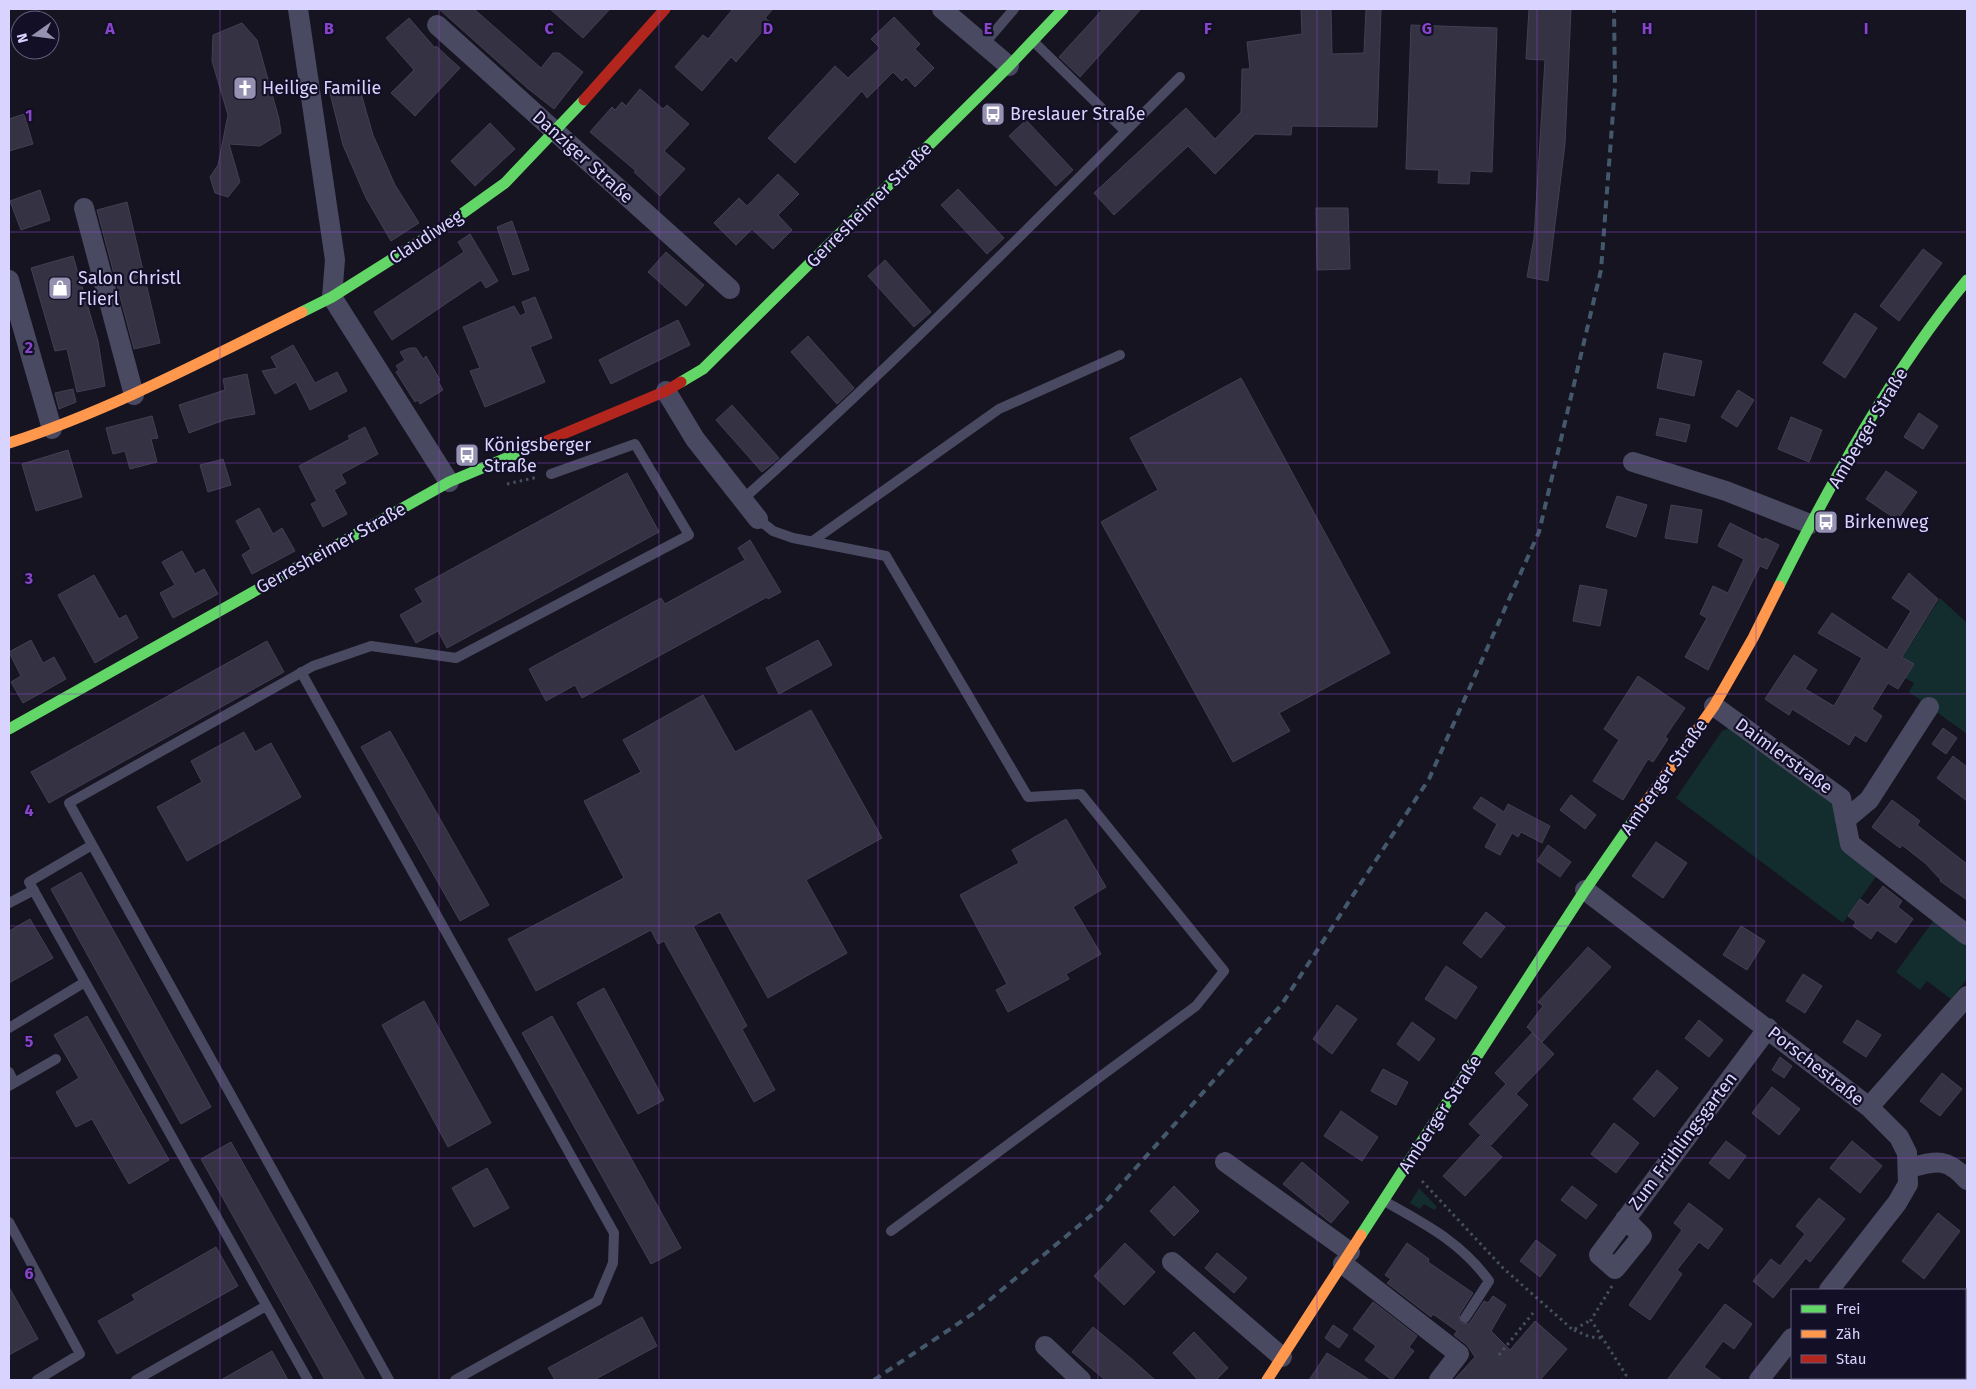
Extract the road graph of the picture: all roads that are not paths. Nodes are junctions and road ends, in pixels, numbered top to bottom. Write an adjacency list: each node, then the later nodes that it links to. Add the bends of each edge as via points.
1 (298, 9): 17 (street, via 336,260)
2 (665, 9): 12 (street, Claudiweg, via 653,16)
3 (942, 9): 8 (street)
4 (1014, 9): 8 (lane)
5 (1063, 9): 7 (street, Gerresheimer Straße)
6 (438, 25): 12 (street, Danziger Straße)
7 (1033, 42): 9 (street, Gerresheimer Straße); 11 (lane)
8 (984, 44): 9 (street)
9 (1009, 66): 19 (street, Gerresheimer Straße, via 703,369)
10 (1180, 77): 11 (lane)
11 (1125, 131): 26 (lane, via 882,372)
12 (555, 132): 16 (street, Danziger Straße); 17 (street, Claudiweg, via 505,183 449,223)
13 (84, 208): 20 (street)
14 (9, 280): 21 (street)
15 (1967, 280): 28 (street, Amberger Straße, via 1938,315 1889,390)
16 (730, 289)
17 (332, 297): 20 (street, Claudiweg); 25 (street)
18 (1120, 356): 29 (lane, via 999,409)
19 (666, 391): 25 (street, Gerresheimer Straße); 26 (street, via 695,439)
20 (134, 395): 21 (street, Claudiweg)
21 (52, 430): 22 (street, Claudiweg)
22 (9, 443)
23 (1633, 462): 28 (street, via 1726,490)
24 (552, 474): 30 (lane, via 635,444 689,535 456,658 371,646)
25 (448, 482): 33 (street, Gerresheimer Straße)
26 (742, 500): 27 (street)
27 (758, 519): 29 (lane, via 773,531 793,538)
28 (1810, 524): 31 (street, Amberger Straße, via 1753,638)
29 (814, 540): 54 (lane, via 886,556 1028,797 1081,794 1224,972 1196,1006)
30 (301, 672): 35 (lane, via 69,803); 67 (lane, via 614,1232 613,1263 597,1301)
31 (1714, 706): 34 (street, Daimlerstraße, via 1841,798); 37 (street, Amberger Straße)
32 (1929, 707): 34 (street, via 1868,800)
33 (9, 729)
34 (1845, 820): 39 (street, Daimlerstraße, via 1850,844)
35 (92, 845): 36 (lane, via 29,882); 66 (lane)
36 (34, 890): 38 (lane); 40 (lane)
37 (1585, 890): 43 (street, Porschestraße); 51 (street, Amberger Straße)
38 (9, 903)
39 (1967, 935)
40 (86, 982): 42 (lane); 58 (lane)
41 (1967, 996): 47 (street)
42 (9, 1028)
43 (1768, 1028): 47 (street, Porschestraße); 52 (street, Zum Frühlingsgarten)
44 (56, 1059): 46 (lane)
45 (9, 1072): 46 (lane)
46 (12, 1084)
47 (1869, 1107): 49 (street, Porschestraße, via 1899,1137 1907,1153)
48 (1225, 1162): 55 (street)
49 (1909, 1168): 50 (street, via 1937,1161 1949,1164); 57 (street, Porschestraße, via 1908,1184 1897,1203)
50 (1967, 1180)
51 (1384, 1200): 55 (street, Amberger Straße); 59 (lane, via 1449,1238 1477,1264 1489,1281)
52 (1625, 1219): 52 (street, Zum Frühlingsgarten, via 1642,1236 1615,1269 1599,1255)
53 (9, 1222): 63 (lane, via 80,1354)
54 (890, 1231)
55 (1346, 1258): 62 (street, Amberger Straße); 70 (street, via 1458,1354)
56 (1172, 1262): 62 (street)
57 (1830, 1289)
58 (266, 1306): 64 (lane); 65 (lane)
59 (1465, 1318)
60 (1791, 1339): 71 (street)
61 (1045, 1346): 68 (street)
62 (1282, 1357): 69 (street, Amberger Straße)
63 (37, 1380)
64 (136, 1380)
65 (308, 1380)
66 (389, 1380)
67 (455, 1380)
68 (1081, 1380)
69 (1267, 1380)
70 (1440, 1380)
71 (1759, 1380)

